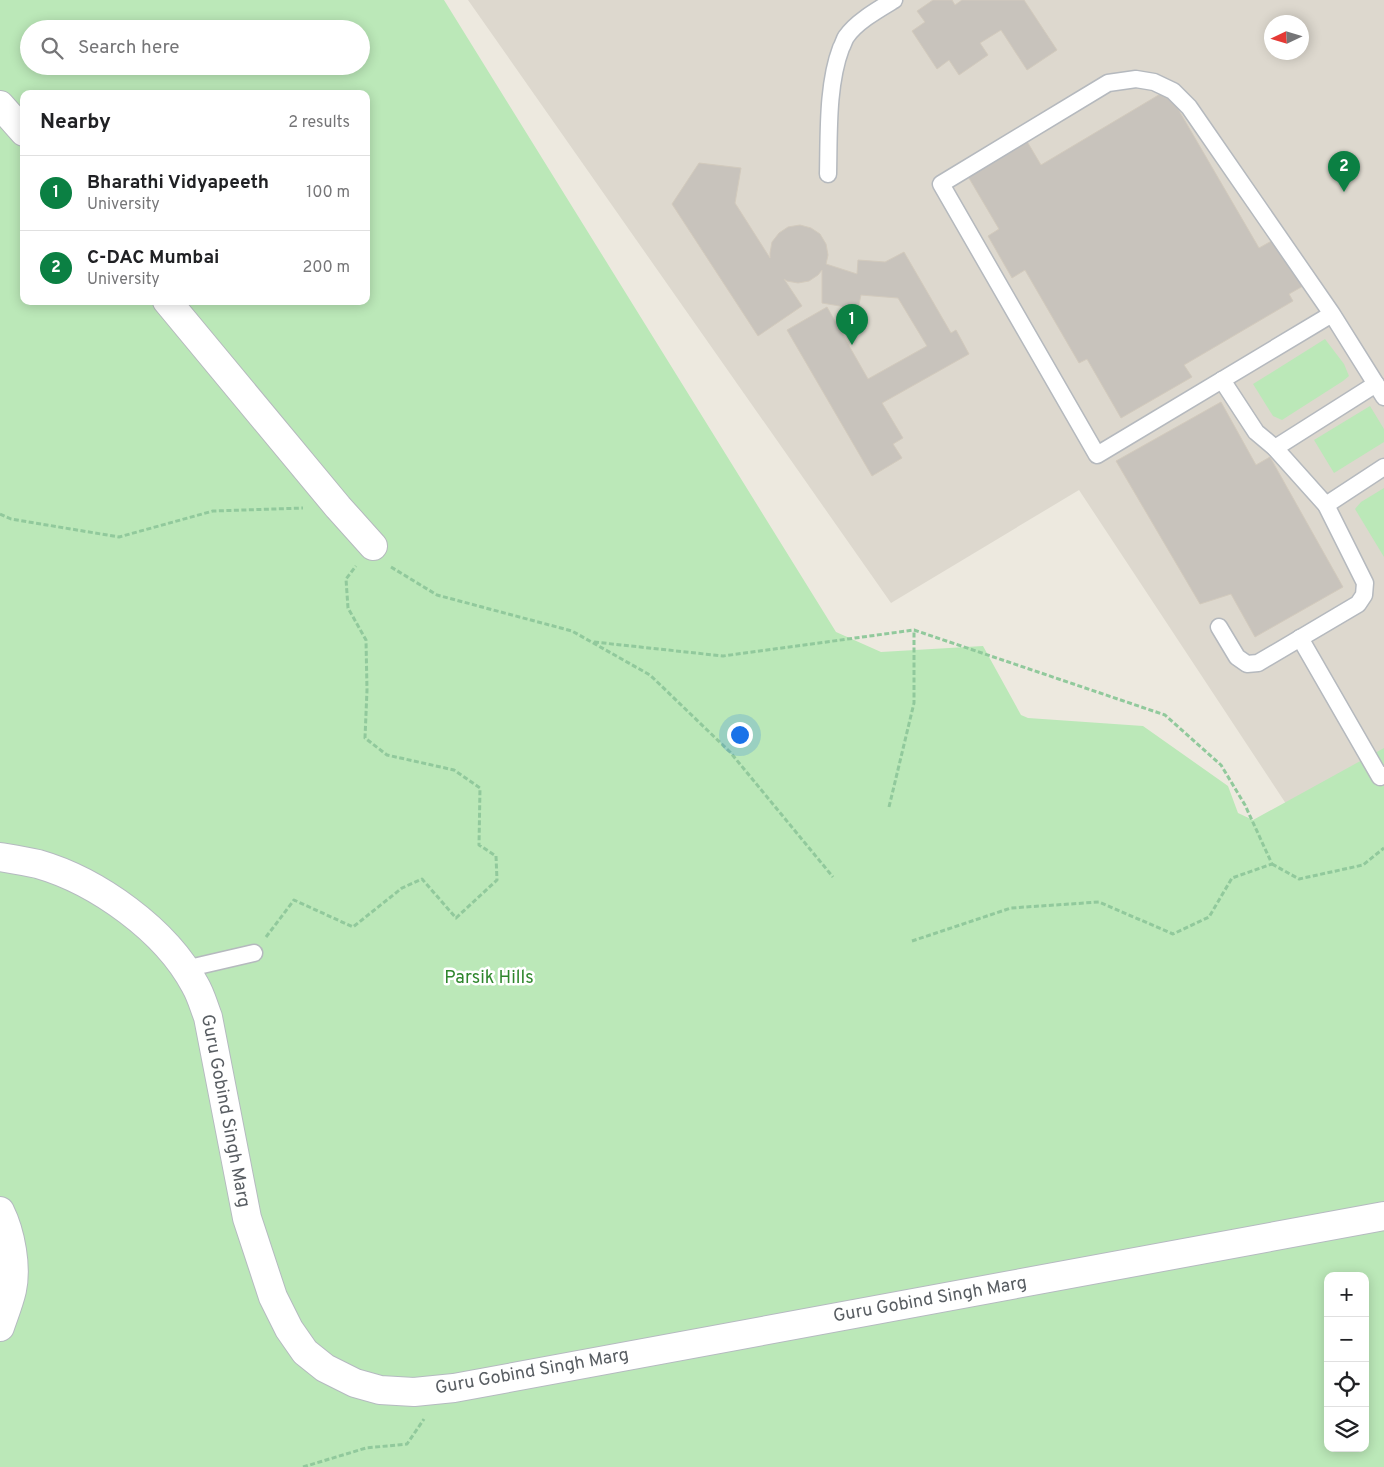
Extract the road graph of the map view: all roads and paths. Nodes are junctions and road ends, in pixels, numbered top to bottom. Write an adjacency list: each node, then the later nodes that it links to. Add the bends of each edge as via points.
1 (894, 0): 4 (lane, via 858,24 845,38 835,63)
2 (0, 105): 3 (street)
3 (20, 128)
4 (828, 174)
5 (170, 305): 12 (street)
6 (1332, 314): 7 (lane); 7 (lane, via 1189,106 1173,91 1154,82 1136,79 1108,83 941,184 1097,455); 8 (lane)
7 (1222, 380): 9 (lane, via 1256,432)
8 (1380, 390): 9 (lane)
9 (1275, 448): 11 (lane)
10 (1384, 467): 11 (lane)
11 (1326, 505): 17 (lane, via 1365,583 1364,595 1358,604)
12 (338, 507): 13 (path, via 213,511 120,537 11,519); 14 (street)
13 (0, 514)
14 (373, 546): 18 (path, via 391,567 437,595 572,630); 26 (path, via 346,579 348,608 366,640 365,738 387,755 454,770 480,788 479,845 496,856 497,880 456,918 422,879 402,888 353,927 294,900)
15 (1219, 627): 17 (lane, via 1237,656 1247,664 1258,663)
16 (914, 630): 18 (path, via 723,656); 20 (path, via 914,703); 23 (path, via 1165,716 1222,765)
17 (1300, 638): 19 (lane, via 1380,777)
18 (591, 642): 24 (path, via 650,676 730,752)
19 (1384, 775)
20 (889, 807)
21 (1384, 848): 23 (path, via 1363,865 1299,878)
22 (0, 857): 27 (street, Guru Gobind Singh Marg, via 38,865 107,896 159,936)
23 (1272, 864): 25 (path, via 1232,878 1209,917 1173,934 1099,902 1011,908)
24 (833, 877)
25 (912, 941)
26 (254, 953): 27 (lane)
27 (185, 969): 31 (street, Guru Gobind Singh Marg, via 196,986 208,1017 247,1218 273,1297 288,1329 305,1352 325,1368 355,1383 380,1390)
28 (0, 1211): 30 (street, via 14,1272 12,1290)
29 (1384, 1216): 31 (street, Guru Gobind Singh Marg)
30 (0, 1327)
31 (434, 1390): 32 (path, via 422,1423 407,1444 366,1448)
32 (303, 1467)

